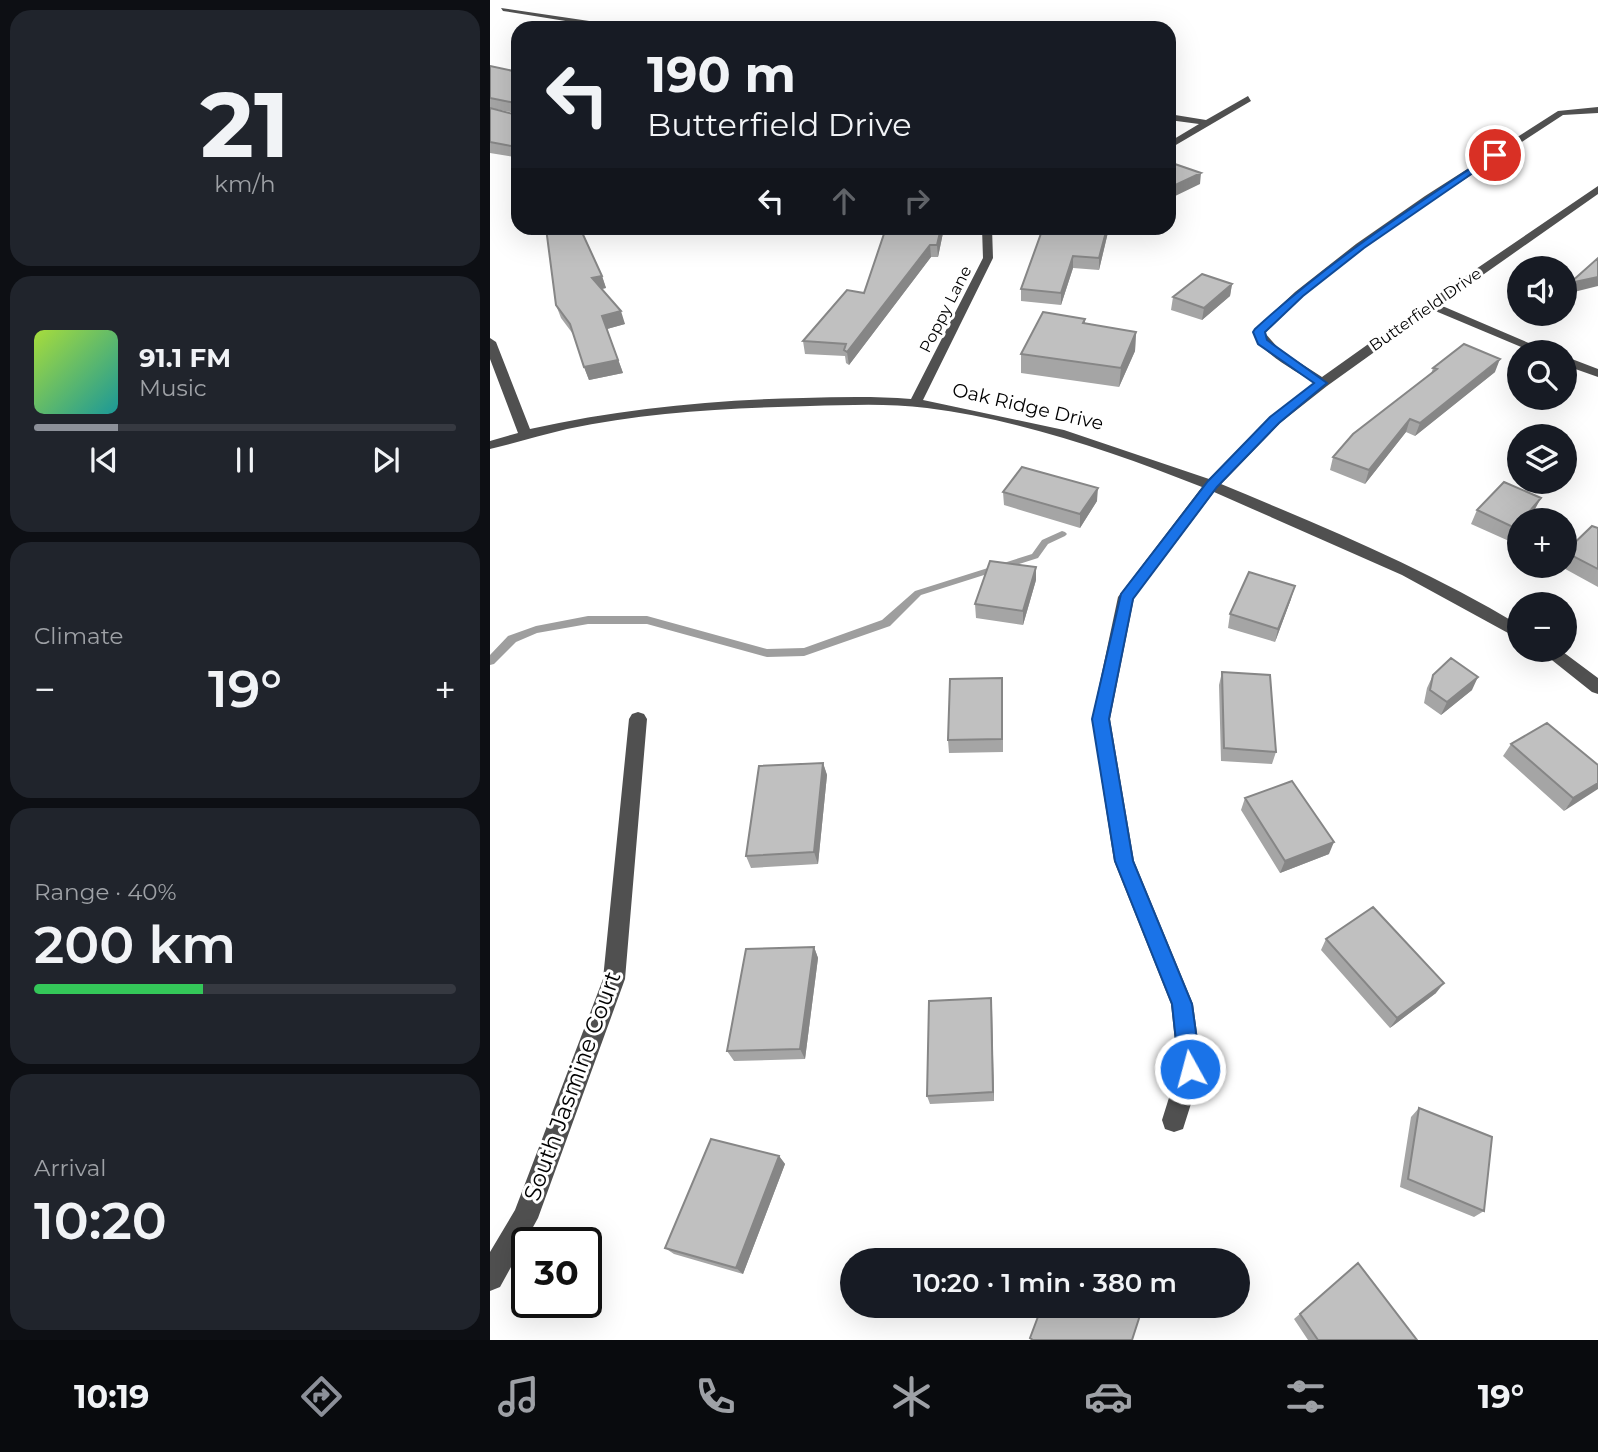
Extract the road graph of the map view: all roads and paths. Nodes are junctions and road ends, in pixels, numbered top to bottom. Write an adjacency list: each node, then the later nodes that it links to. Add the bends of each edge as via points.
1 (514, 4): 2 (street)
2 (503, 9): 3 (street); 4 (street)
3 (490, 13)
4 (579, 21)
5 (1248, 99): 8 (street)
6 (1598, 110): 17 (street, via 1561,113 1429,198 1299,294 1259,332 1262,342)
7 (1176, 118): 8 (street)
8 (1209, 123): 9 (street)
9 (1176, 142)
10 (1598, 188): 12 (street, Butterfield Drive)
11 (987, 235): 18 (street, Poppy Lane, via 984,268)
12 (1430, 305): 13 (street); 17 (street, Butterfield Drive)
13 (1516, 340)
14 (490, 342): 19 (street)
15 (1577, 365): 16 (street)
16 (1598, 373)
17 (1322, 383): 21 (street, Butterfield Drive, via 1275,420)
18 (915, 403): 19 (street, Oak Ridge Drive, via 752,403 661,411); 21 (street, Oak Ridge Drive, via 1078,436)
19 (525, 434): 20 (street, Oak Ridge Drive)
20 (490, 445)
21 (1212, 484): 22 (street, Oak Ridge Drive, via 1400,566); 26 (street, Butterfield Drive, via 1126,597 1101,719 1124,861 1182,1004 1190,1069)
22 (1507, 626)
23 (1564, 662): 24 (street)
24 (1598, 687)
25 (638, 719): 27 (street, South Jasmine Court, via 614,979 525,1218)
26 (1174, 1120)
27 (490, 1277)

